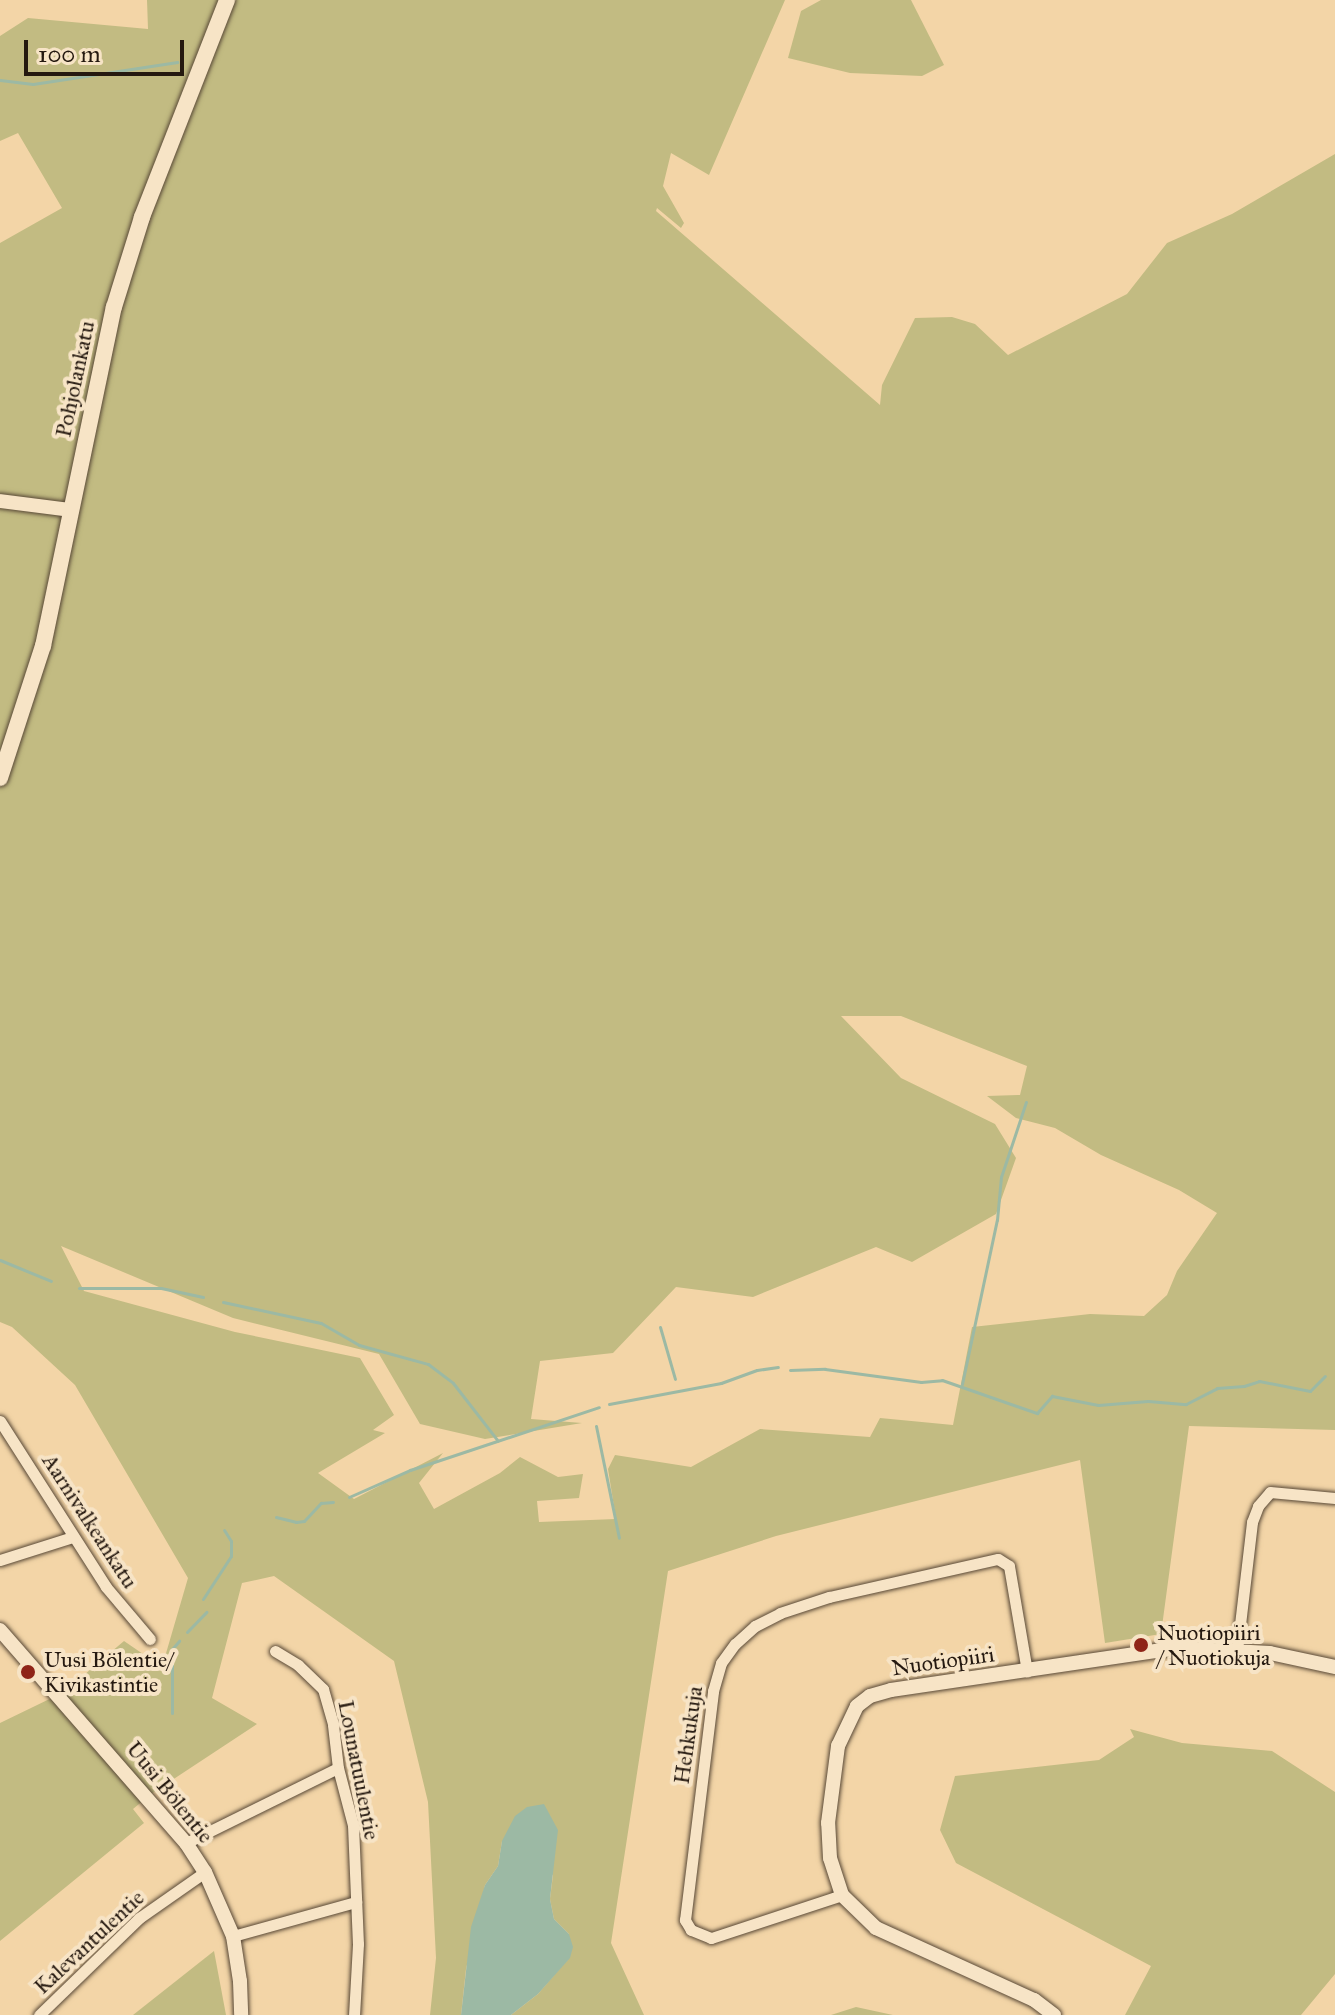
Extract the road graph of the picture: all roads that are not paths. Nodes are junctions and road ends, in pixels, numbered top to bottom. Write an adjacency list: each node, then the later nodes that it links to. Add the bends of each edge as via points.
1 (227, 0): 3 (main road, Pohjolankatu, via 142,217 114,307)
2 (0, 501): 3 (street)
3 (70, 510): 4 (main road, Pohjolankatu, via 43,646)
4 (0, 778)
5 (0, 1421): 7 (street, Aarnivalkeankatu)
6 (1335, 1498): 11 (street, via 1270,1492 1258,1506)
7 (73, 1537): 8 (street); 10 (street, Aarnivalkeankatu)
8 (0, 1560)
9 (1, 1632): 16 (street, Uusi Bölentie)
10 (150, 1639)
11 (1237, 1650): 13 (street, Nuotiopiiri); 14 (street, Nuotiopiiri, via 1174,1648)
12 (275, 1651): 15 (street, Lounatuulentie, via 323,1689)
13 (1335, 1667)
14 (1027, 1671): 18 (street, Nuotiopiiri, via 891,1690 857,1706 838,1746 828,1823 830,1858); 18 (street, Hehkukuja, via 1009,1566 998,1559 829,1597 780,1613 735,1644 721,1663 713,1691 685,1920 701,1938 711,1938)
15 (338, 1768): 16 (street); 19 (street, Lounatuulentie, via 353,1825)
16 (186, 1843): 17 (street, Uusi Bölentie)
17 (205, 1872): 20 (street, Uusi Bölentie); 21 (street, Kalevantulentie, via 139,1918)
18 (842, 1895): 24 (street, Nuotiopiiri, via 876,1928 1034,2000)
19 (356, 1902): 20 (street); 23 (street, Lounatuulentie)
20 (233, 1936): 22 (street, Uusi Bölentie)
21 (39, 2015)
22 (241, 2015)
23 (354, 2015)
24 (1054, 2015)

